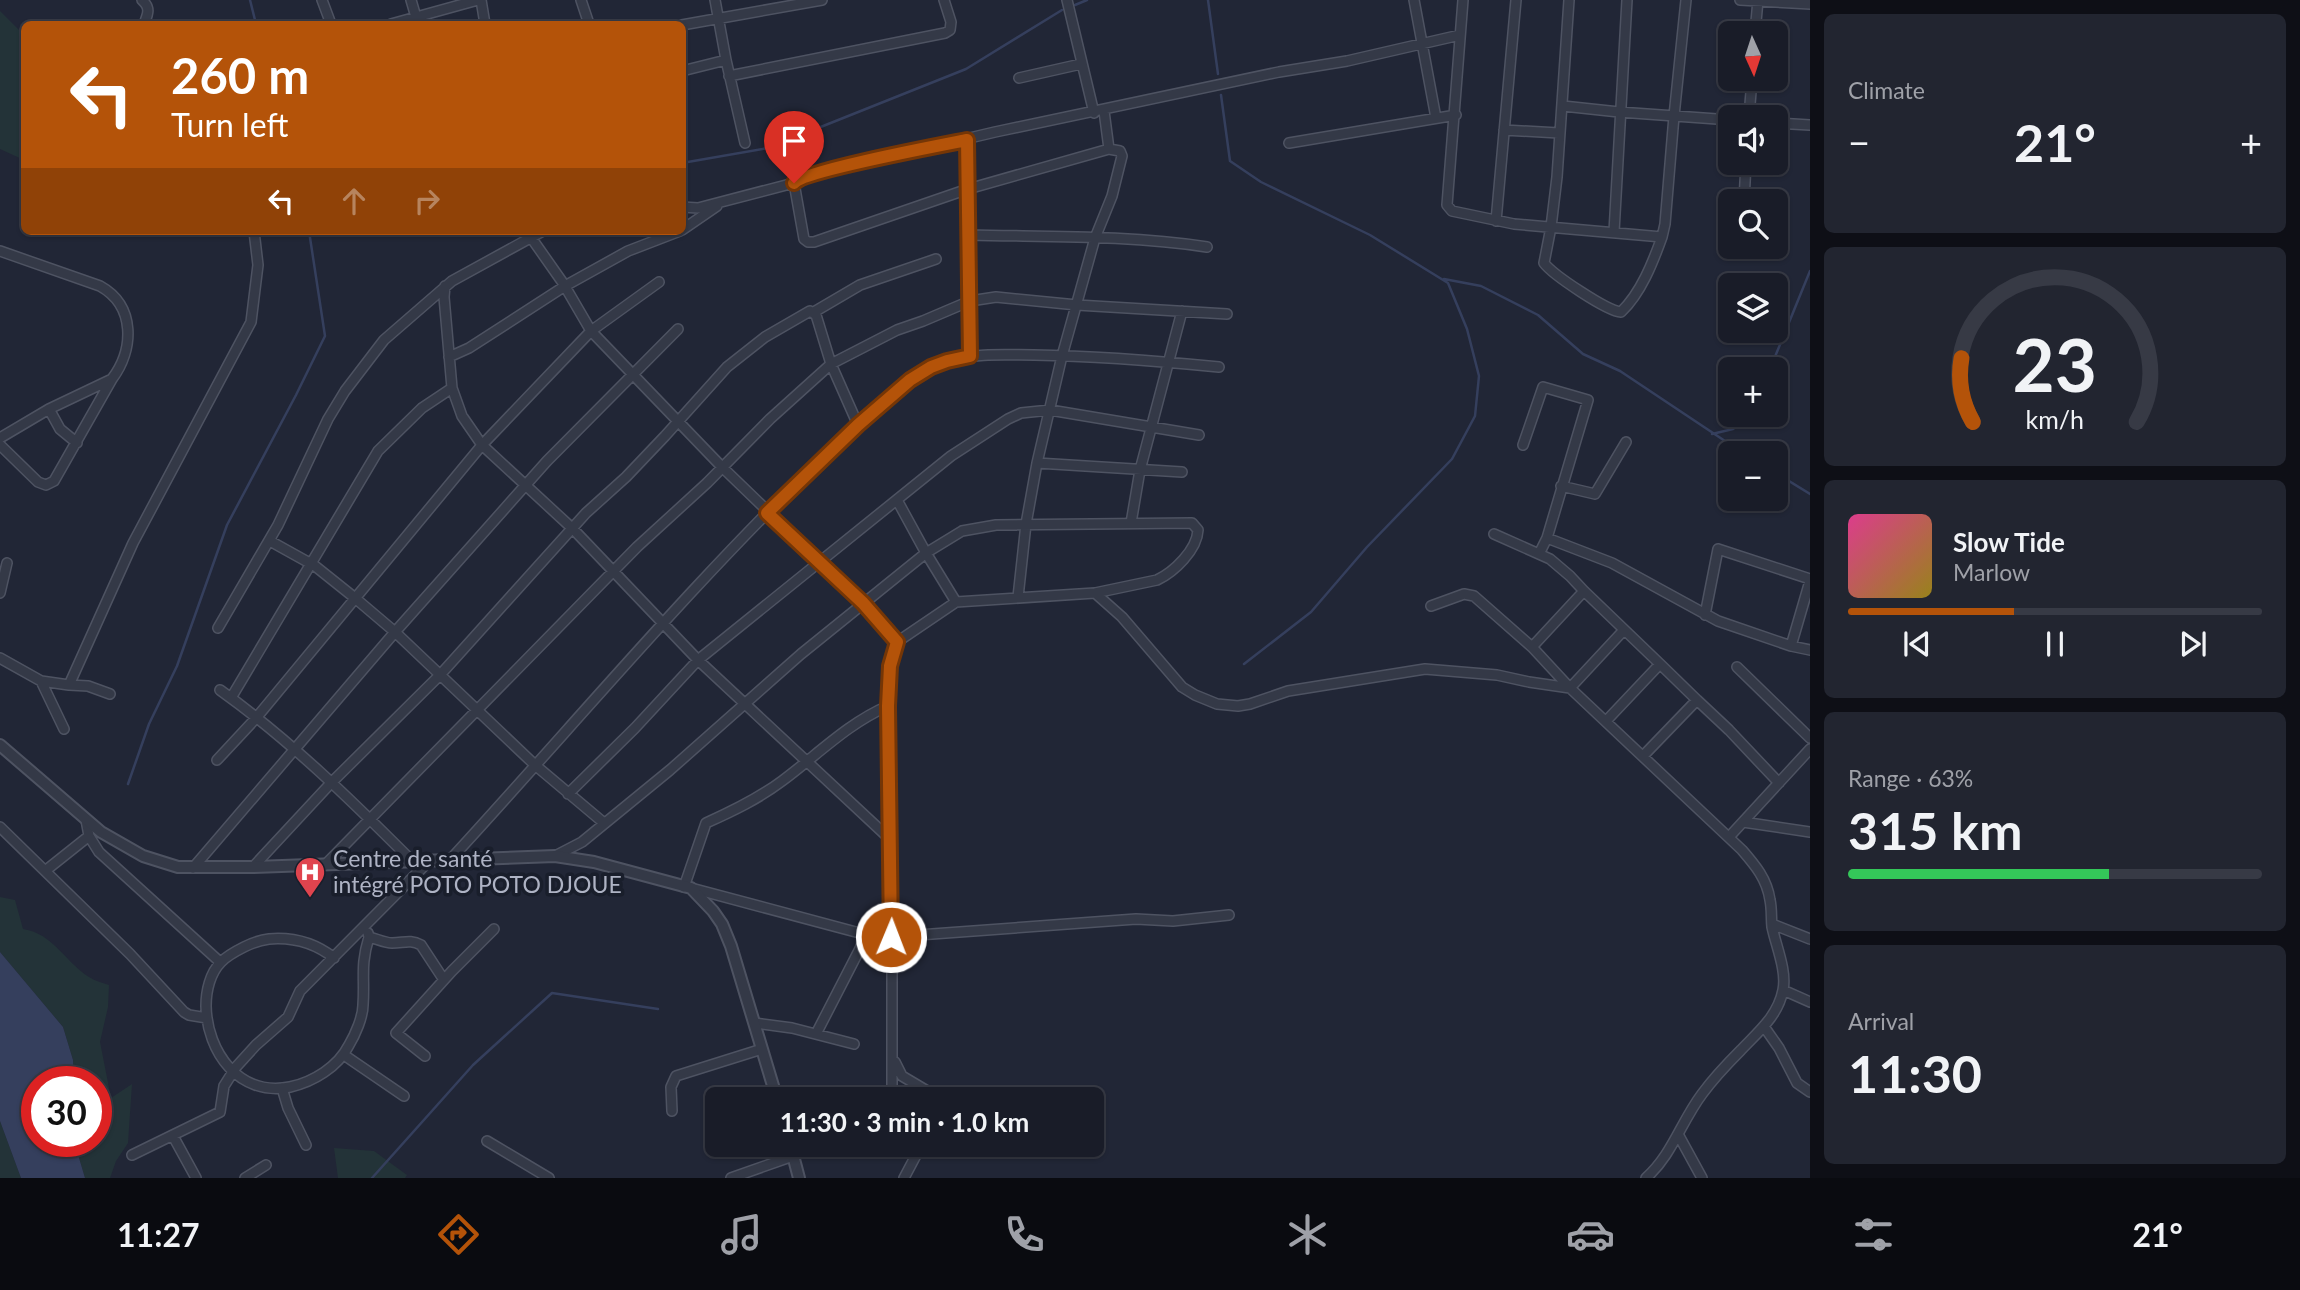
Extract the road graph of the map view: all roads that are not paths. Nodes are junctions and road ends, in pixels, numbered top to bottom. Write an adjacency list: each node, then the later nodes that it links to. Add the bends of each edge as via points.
1 (142, 0): 20 (street, via 148,6)
2 (322, 0): 21 (street)
3 (411, 0): 22 (street)
4 (480, 0): 22 (street); 23 (street)
5 (581, 0): 24 (street)
6 (715, 0): 19 (street)
7 (822, 0): 19 (street)
8 (944, 0): 32 (street, via 951,22 945,33)
9 (1067, 0): 30 (street)
10 (1414, 0): 28 (street)
11 (1463, 0): 27 (street)
12 (1516, 0): 44 (street)
13 (1569, 0): 34 (street)
14 (1626, 0): 37 (street)
15 (1686, 0): 39 (street)
16 (1740, 0): 17 (street)
17 (1758, 1): 18 (street); 25 (street)
18 (1810, 4)
19 (719, 17): 26 (street); 29 (street)
20 (146, 21)
21 (330, 21)
22 (417, 21)
23 (484, 21)
24 (588, 21)
25 (1756, 21)
26 (686, 24)
27 (1460, 35): 28 (street); 38 (street)
28 (1423, 45): 35 (street); 40 (street)
29 (726, 60): 31 (street); 32 (street)
30 (1081, 64): 33 (street); 36 (street)
31 (686, 70)
32 (729, 76): 47 (street)
33 (1019, 78)
34 (1563, 106): 37 (street); 45 (street)
35 (1104, 111): 36 (street); 49 (street)
36 (1094, 113): 46 (street)
37 (1619, 113): 39 (street); 57 (street)
38 (1456, 115): 40 (street); 54 (street, via 1447,205 1452,211)
39 (1674, 116): 41 (street); 63 (street)
40 (1436, 118): 48 (street)
41 (1718, 119)
42 (1788, 124): 43 (street)
43 (1810, 125)
44 (1504, 130): 45 (street); 54 (street)
45 (1559, 134): 56 (street)
46 (967, 140): 50 (street, via 830,170); 51 (street)
47 (745, 143)
48 (1289, 143)
49 (1109, 149): 51 (street); 64 (street, via 1122,156)
50 (794, 183): 51 (street, via 808,242); 52 (street)
51 (968, 189): 62 (street)
52 (725, 201): 53 (street); 55 (street)
53 (686, 207)
54 (1496, 221): 56 (street)
55 (686, 227)
56 (1551, 227): 57 (street); 63 (street, via 1543,258 1546,267 1617,312 1632,298)
57 (1614, 232): 63 (street)
58 (254, 235): 143 (street, via 258,265 251,322 133,543)
59 (528, 235): 69 (street)
60 (531, 235): 70 (street)
61 (668, 235): 70 (street, via 628,251)
62 (970, 235): 64 (street); 71 (street)
63 (1662, 237)
64 (1095, 238): 65 (street); 72 (street)
65 (1207, 247)
66 (0, 251): 85 (street, via 110,292 124,313 129,334 125,357)
67 (936, 259): 74 (street, via 860,285)
68 (659, 282): 77 (street)
69 (445, 286): 78 (street); 112 (street, via 384,340 345,391)
70 (565, 286): 77 (street); 78 (street)
71 (970, 301): 72 (street, via 1005,297); 79 (street); 82 (street, via 897,330)
72 (1077, 305): 73 (street); 80 (street)
73 (1182, 311): 75 (street); 81 (street)
74 (814, 312): 82 (street); 89 (street, via 765,337 727,367)
75 (1227, 314)
76 (678, 329): 84 (street)
77 (591, 331): 84 (street); 97 (street)
78 (449, 356): 86 (street)
79 (970, 356): 80 (street); 90 (street, via 939,364 910,380)
80 (1062, 356): 81 (street); 88 (street)
81 (1170, 362): 83 (street); 91 (street)
82 (831, 364): 90 (street); 100 (street)
83 (1219, 367)
84 (632, 376): 89 (street); 103 (street)
85 (112, 379): 87 (street); 95 (street)
86 (452, 388): 97 (street, via 462,416); 117 (street, via 422,408 378,452)
87 (49, 409): 93 (street); 95 (street, via 60,429)
88 (1049, 410): 91 (street); 99 (street); 105 (street, via 1008,419 951,456)
89 (679, 421): 100 (street); 109 (street)
90 (858, 425): 106 (street)
91 (1152, 428): 92 (street); 101 (street)
92 (1199, 435)
93 (0, 438)
94 (1626, 442): 104 (street, via 1595,494)
95 (76, 443): 96 (street, via 54,481 46,485)
96 (0, 445)
97 (482, 445): 103 (street); 124 (street)
98 (1523, 446): 104 (street, via 1543,387 1588,400)
99 (1037, 463): 101 (street); 108 (street)
100 (721, 466): 106 (street); 118 (street)
101 (1140, 470): 102 (street); 107 (street)
102 (1182, 472)
103 (526, 486): 109 (street); 132 (street)
104 (1561, 486): 111 (street)
105 (897, 500): 113 (street); 115 (street)
106 (767, 513): 115 (street); 129 (street)
107 (1131, 523): 108 (street); 122 (street, via 1192,523 1199,534 1166,575)
108 (1026, 524): 113 (street, via 973,528); 123 (street)
109 (573, 528): 118 (street); 141 (street)
110 (1494, 534): 114 (street)
111 (1547, 538): 114 (street); 128 (street, via 1612,563)
112 (270, 541): 117 (street); 130 (street)
113 (926, 553): 125 (street); 126 (street)
114 (1539, 554): 120 (street, via 1560,566)
115 (820, 562): 126 (street); 138 (street)
116 (7, 563): 121 (street)
117 (311, 564): 124 (street); 147 (street)
118 (614, 572): 129 (street); 151 (street)
119 (1810, 580): 128 (street, via 1718,549); 134 (street)
120 (1584, 592): 131 (street); 135 (street)
121 (0, 593)
122 (1095, 593): 123 (street); 144 (street, via 1122,617 1182,687 1217,704 1250,704 1289,691 1425,669)
123 (1018, 597): 125 (street)
124 (355, 598): 132 (street); 152 (street)
125 (956, 602): 133 (street)
126 (863, 603): 133 (street); 149 (street)
127 (1431, 606): 135 (street, via 1470,594)
128 (1704, 615): 134 (street)
129 (663, 624): 138 (street); 162 (street)
130 (218, 628)
131 (1624, 630): 139 (street); 144 (street)
132 (395, 632): 141 (street); 157 (street)
133 (897, 642): 150 (street, via 890,666)
134 (1791, 646): 136 (street)
135 (1532, 647): 144 (street)
136 (1810, 650)
137 (0, 658): 142 (street)
138 (698, 660): 149 (street); 165 (street)
139 (1660, 664): 148 (street); 153 (street)
140 (1737, 667): 155 (street)
141 (440, 675): 151 (street); 163 (street)
142 (41, 681): 143 (street); 154 (street)
143 (69, 685): 146 (street)
144 (1570, 688): 153 (street)
145 (220, 690): 147 (street)
146 (110, 694)
147 (231, 698): 152 (street)
148 (1697, 700): 159 (street); 164 (street)
149 (745, 702): 161 (street); 169 (street)
150 (888, 706): 161 (street); 174 (street)
151 (475, 709): 162 (street); 166 (street)
152 (257, 717): 157 (street); 160 (street)
153 (1607, 720): 159 (street)
154 (64, 729)
155 (1810, 738)
156 (0, 746): 167 (street)
157 (294, 749): 163 (street); 181 (street)
158 (1810, 749): 164 (street)
159 (1643, 756): 173 (street)
160 (216, 760)
161 (808, 760): 174 (street); 183 (street, via 747,805 706,822)
162 (535, 765): 165 (street); 177 (street)
163 (331, 783): 166 (street); 180 (street)
164 (1779, 783): 168 (street)
165 (568, 794): 169 (street)
166 (370, 819): 178 (street); 179 (street)
167 (86, 820): 172 (street); 181 (street, via 143,856)
168 (1744, 822): 171 (street); 173 (street)
169 (604, 823): 175 (street)
170 (0, 827): 182 (street)
171 (1810, 832)
172 (89, 836): 182 (street); 193 (street, via 99,852)
173 (1729, 837): 185 (street, via 1766,883)
174 (891, 840): 190 (street)
175 (555, 856): 177 (street); 183 (street)
176 (429, 861): 177 (street); 178 (street); 186 (street)
177 (449, 861)
178 (413, 862): 179 (street)
179 (325, 865): 180 (street)
180 (253, 867): 181 (street)
181 (193, 868)
182 (45, 871): 197 (street, via 184,1012)
183 (688, 888): 188 (street); 198 (street, via 722,924)
184 (1229, 915): 190 (street)
185 (1772, 924): 191 (street); 195 (street)
186 (364, 926): 189 (street); 192 (street)
187 (494, 929): 194 (street)
188 (867, 935): 190 (street); 200 (street)
189 (369, 937): 194 (street, via 421,945); 204 (street, via 363,967 364,1007)
190 (891, 937): 203 (street)
191 (1810, 939)
192 (334, 958): 193 (street, via 312,944 278,939 250,944); 206 (street, via 300,991 288,1017)
193 (220, 962): 197 (street, via 208,988)
194 (444, 980): 205 (street, via 396,1033)
195 (1783, 990): 196 (street); 199 (street)
196 (1810, 1002)
197 (207, 1018): 206 (street, via 213,1044)
198 (755, 1023): 200 (street); 202 (street)
199 (1765, 1028): 211 (street, via 1797,1083); 215 (street, via 1704,1091)
200 (816, 1034): 201 (street)
201 (854, 1044)
202 (762, 1049): 207 (street); 213 (street, via 676,1076 671,1087)
203 (892, 1054): 208 (street); 209 (street, via 902,1076)
204 (344, 1055): 210 (street, via 302,1084); 212 (street)
205 (425, 1056)
206 (232, 1072): 210 (street, via 263,1086); 214 (street, via 224,1086 220,1112)
207 (773, 1087)
208 (892, 1087)
209 (921, 1087)
210 (282, 1088): 217 (street)
211 (1810, 1091)
212 (404, 1096)
213 (672, 1111)
214 (173, 1136): 218 (street); 223 (street)
215 (1679, 1136): 229 (street); 230 (street)
216 (487, 1141): 225 (street)
217 (306, 1146)
218 (132, 1155)
219 (776, 1157): 226 (street)
220 (793, 1157): 227 (street)
221 (915, 1157): 228 (street)
222 (265, 1165): 224 (street)
223 (196, 1178)
224 (245, 1178)
225 (549, 1178)
226 (731, 1178)
227 (799, 1178)
228 (904, 1178)
229 (1646, 1178)
230 (1702, 1178)

